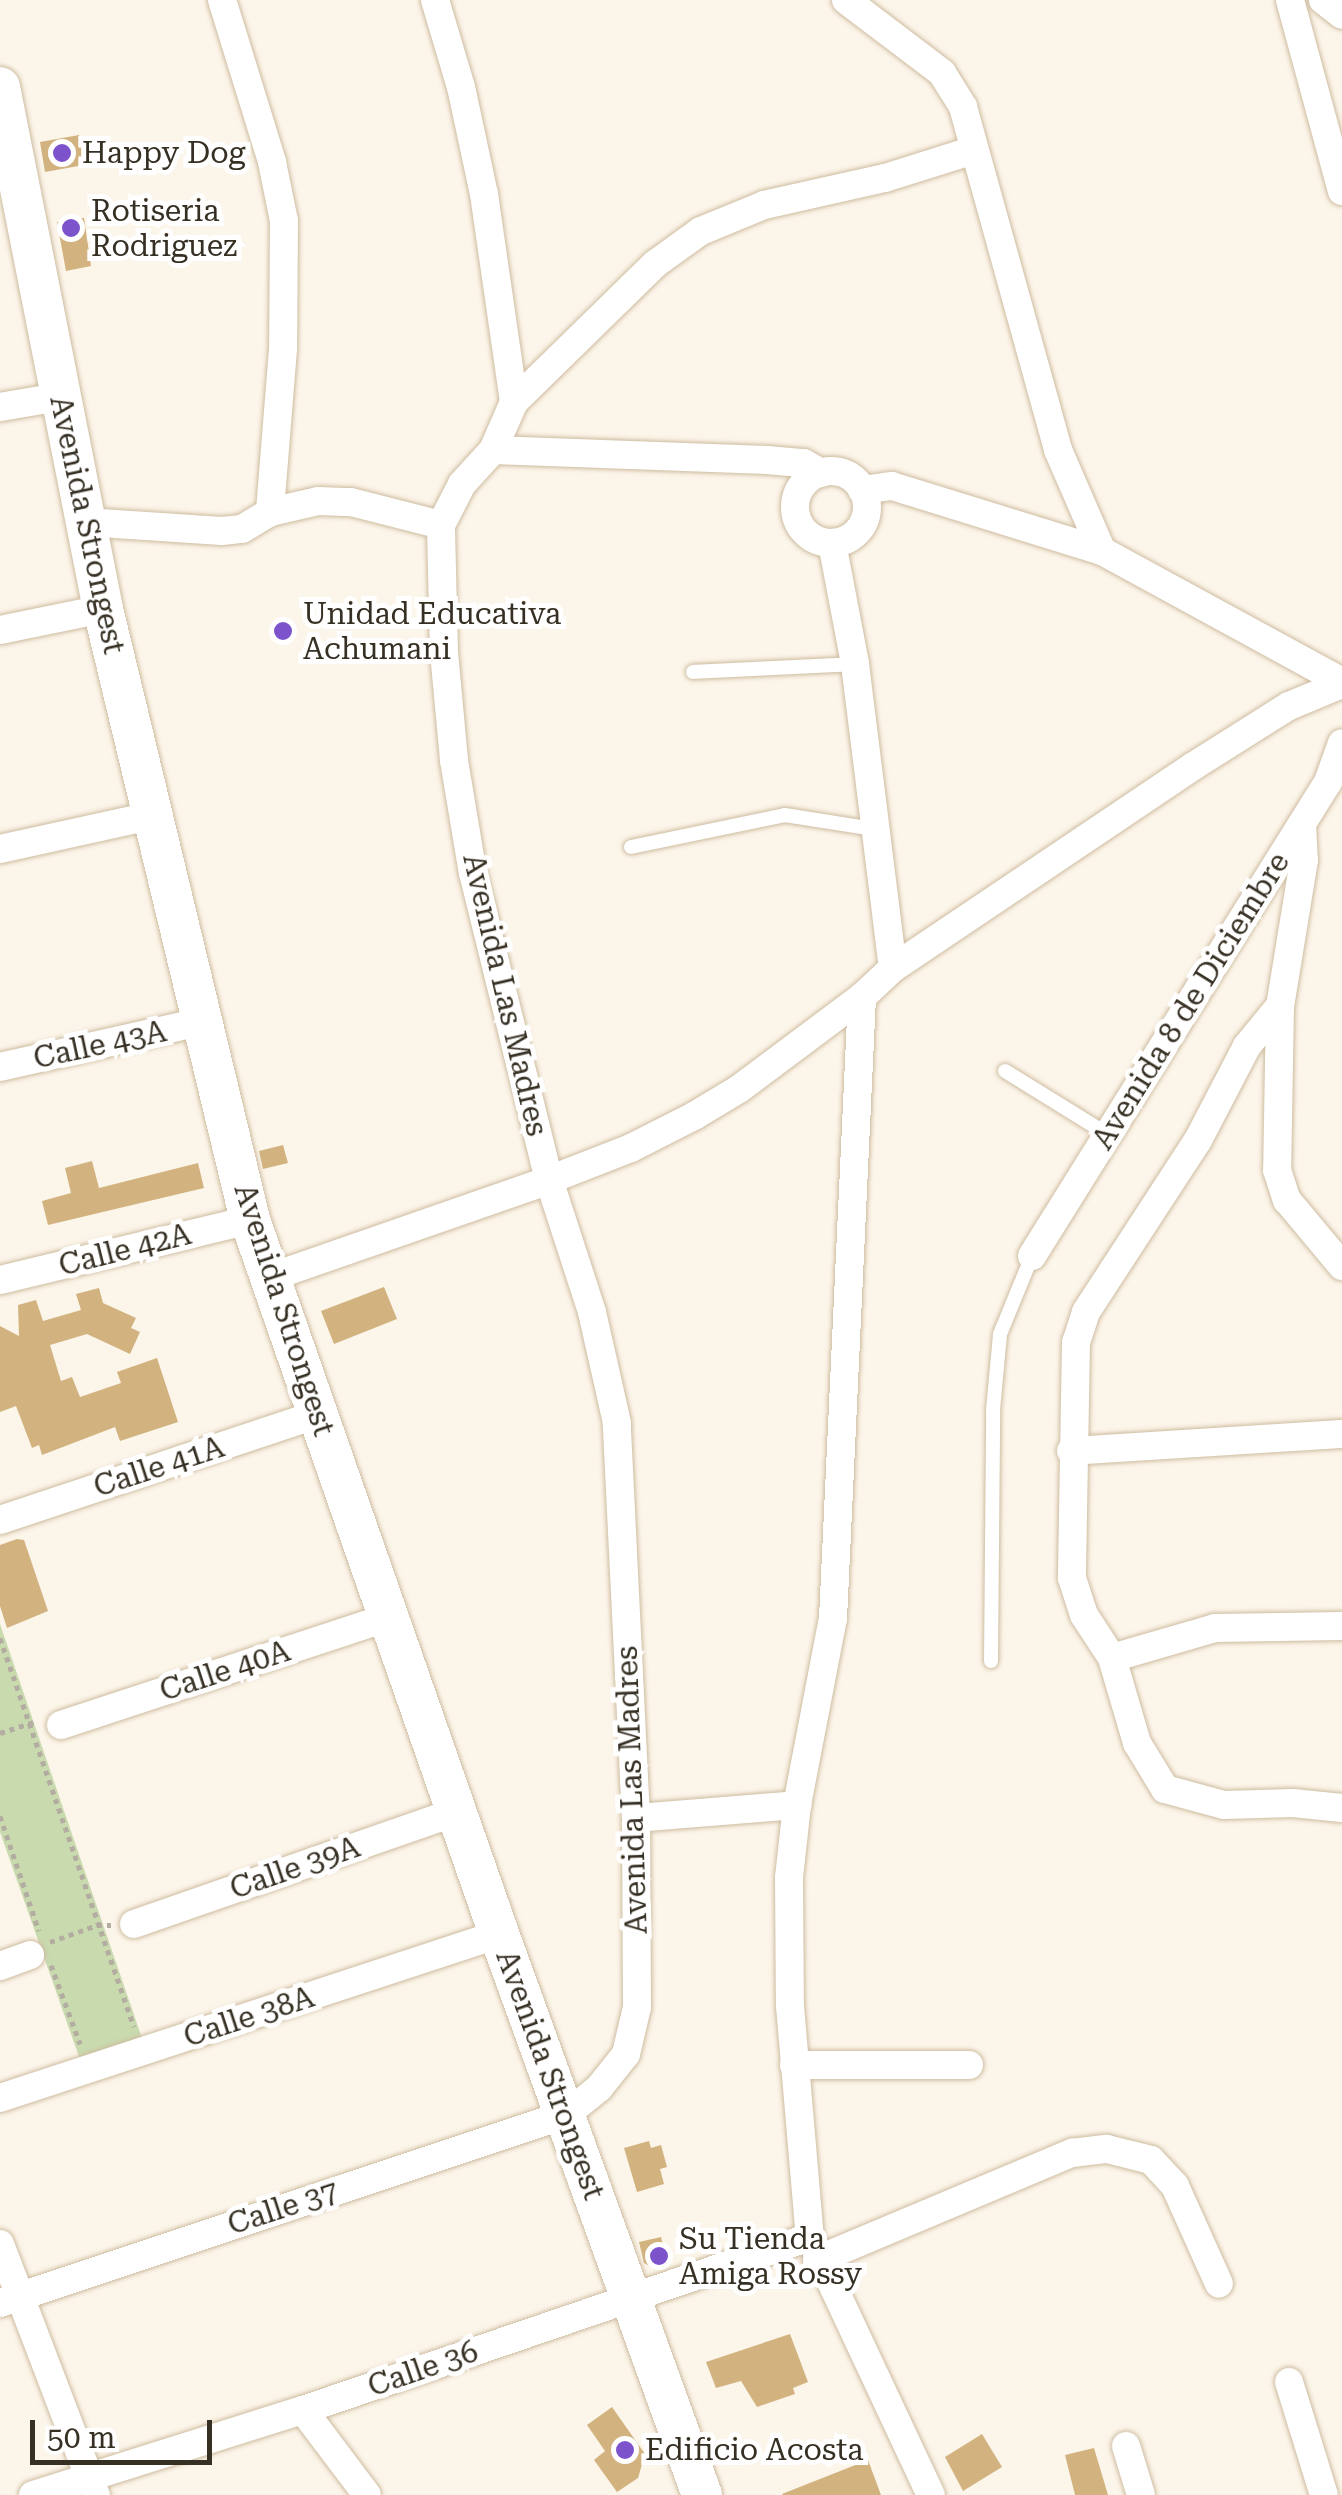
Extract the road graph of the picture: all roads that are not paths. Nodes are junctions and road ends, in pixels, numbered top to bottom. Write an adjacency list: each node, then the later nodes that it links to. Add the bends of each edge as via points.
1 (222, 0): 17 (street, via 284,221 283,349)
2 (435, 0): 12 (street, via 484,194)
3 (846, 0): 8 (street, via 942,73 962,106)
4 (1290, 0): 9 (street)
5 (1323, 0): 6 (street)
6 (1342, 15)
7 (0, 88): 10 (main road, Avenida Strongest)
8 (974, 150): 12 (street, Avenida Las Madres, via 764,205 702,231 655,264); 21 (street, via 1058,450)
9 (1342, 191)
10 (10, 194): 11 (main road, Avenida Strongest)
11 (58, 397): 13 (street); 18 (main road, Avenida Strongest)
12 (514, 402): 14 (street, Avenida Las Madres)
13 (0, 407)
14 (493, 450): 15 (street, via 768,460 804,463); 19 (street, Avenida Las Madres, via 462,484)
15 (821, 473): 16 (street, via 845,474); 20 (street, via 801,487 795,508 802,530)
16 (862, 490): 20 (street, via 861,526); 21 (street, via 892,486)
17 (270, 512): 18 (street, via 222,532); 19 (street, via 318,501 351,502)
18 (85, 522): 22 (main road, Avenida Strongest)
19 (442, 525): 40 (street, Avenida Las Madres, via 454,760 473,874)
20 (832, 543): 24 (street)
21 (1102, 552): 26 (street)
22 (104, 609): 23 (street); 28 (main road, Avenida Strongest)
23 (0, 630)
24 (855, 664): 25 (lane); 30 (street)
25 (693, 672)
26 (1342, 683): 33 (street, via 1240,736)
27 (1342, 743): 29 (street, Avenida 8 de Diciembre)
28 (154, 815): 32 (street); 36 (main road, Avenida Strongest)
29 (1302, 825): 35 (street, via 1304,860); 39 (street, Avenida 8 de Diciembre)
30 (873, 829): 31 (lane, via 786,815); 33 (street)
31 (631, 847)
32 (0, 849)
33 (892, 968): 34 (street)
34 (862, 997): 40 (street, via 694,1116); 55 (street, via 832,1618)
35 (1280, 1006): 43 (street, via 1277,1170 1287,1200); 48 (street, via 1248,1046 1198,1140 1086,1312 1076,1342)
36 (200, 1022): 37 (street, Calle 43A); 41 (main road, Avenida Strongest)
37 (0, 1066)
38 (1005, 1071): 39 (lane)
39 (1107, 1134): 42 (street, Avenida 8 de Diciembre)
40 (549, 1180): 44 (street); 58 (street, Avenida Las Madres, via 592,1312 617,1423)
41 (250, 1220): 44 (main road, Avenida Strongest); 45 (street, Calle 42A)
42 (1032, 1256): 53 (lane, via 1000,1334)
43 (1342, 1266)
44 (270, 1277): 46 (main road, Avenida Strongest)
45 (0, 1280)
46 (318, 1414): 49 (street, Calle 41A); 50 (main road, Avenida Strongest)
47 (1342, 1434): 48 (street)
48 (1071, 1452): 52 (street, via 1072,1578 1084,1615)
49 (0, 1520)
50 (390, 1616): 54 (street, Calle 40A); 57 (main road, Avenida Strongest)
51 (1342, 1626): 52 (street, via 1215,1628)
52 (1112, 1658): 56 (street, via 1137,1744 1165,1789 1224,1805)
53 (991, 1661)
54 (61, 1725)
55 (797, 1805): 58 (street); 64 (street, via 789,1878)
56 (1342, 1808)
57 (456, 1812): 59 (street, Calle 39A); 60 (main road, Avenida Strongest)
58 (636, 1818): 66 (street, Avenida Las Madres, via 638,2007 632,2033 613,2073)
59 (134, 1924)
60 (498, 1934): 65 (street, Calle 38A); 66 (main road, Avenida Strongest)
61 (30, 1955): 62 (street)
62 (0, 1966)
63 (969, 2065): 64 (street)
64 (794, 2066): 68 (street)
65 (0, 2098)
66 (567, 2114): 70 (main road, Avenida Strongest); 71 (street, Calle 37)
67 (0, 2244): 71 (street)
68 (814, 2248): 69 (street, Calle 36, via 1072,2153 1106,2149 1152,2160 1175,2186); 70 (street, Calle 36); 79 (street)
69 (1219, 2284)
70 (629, 2298): 73 (street, Calle 36); 78 (main road, Avenida Strongest)
71 (10, 2300): 75 (street)
72 (1288, 2382): 81 (street)
73 (303, 2410): 75 (street, Calle 36); 77 (street)
74 (1126, 2446): 80 (street)
75 (92, 2486): 76 (street, Calle 36)
76 (34, 2495)
77 (366, 2495)
78 (702, 2495)
79 (931, 2495)
80 (1141, 2495)
81 (1324, 2495)

